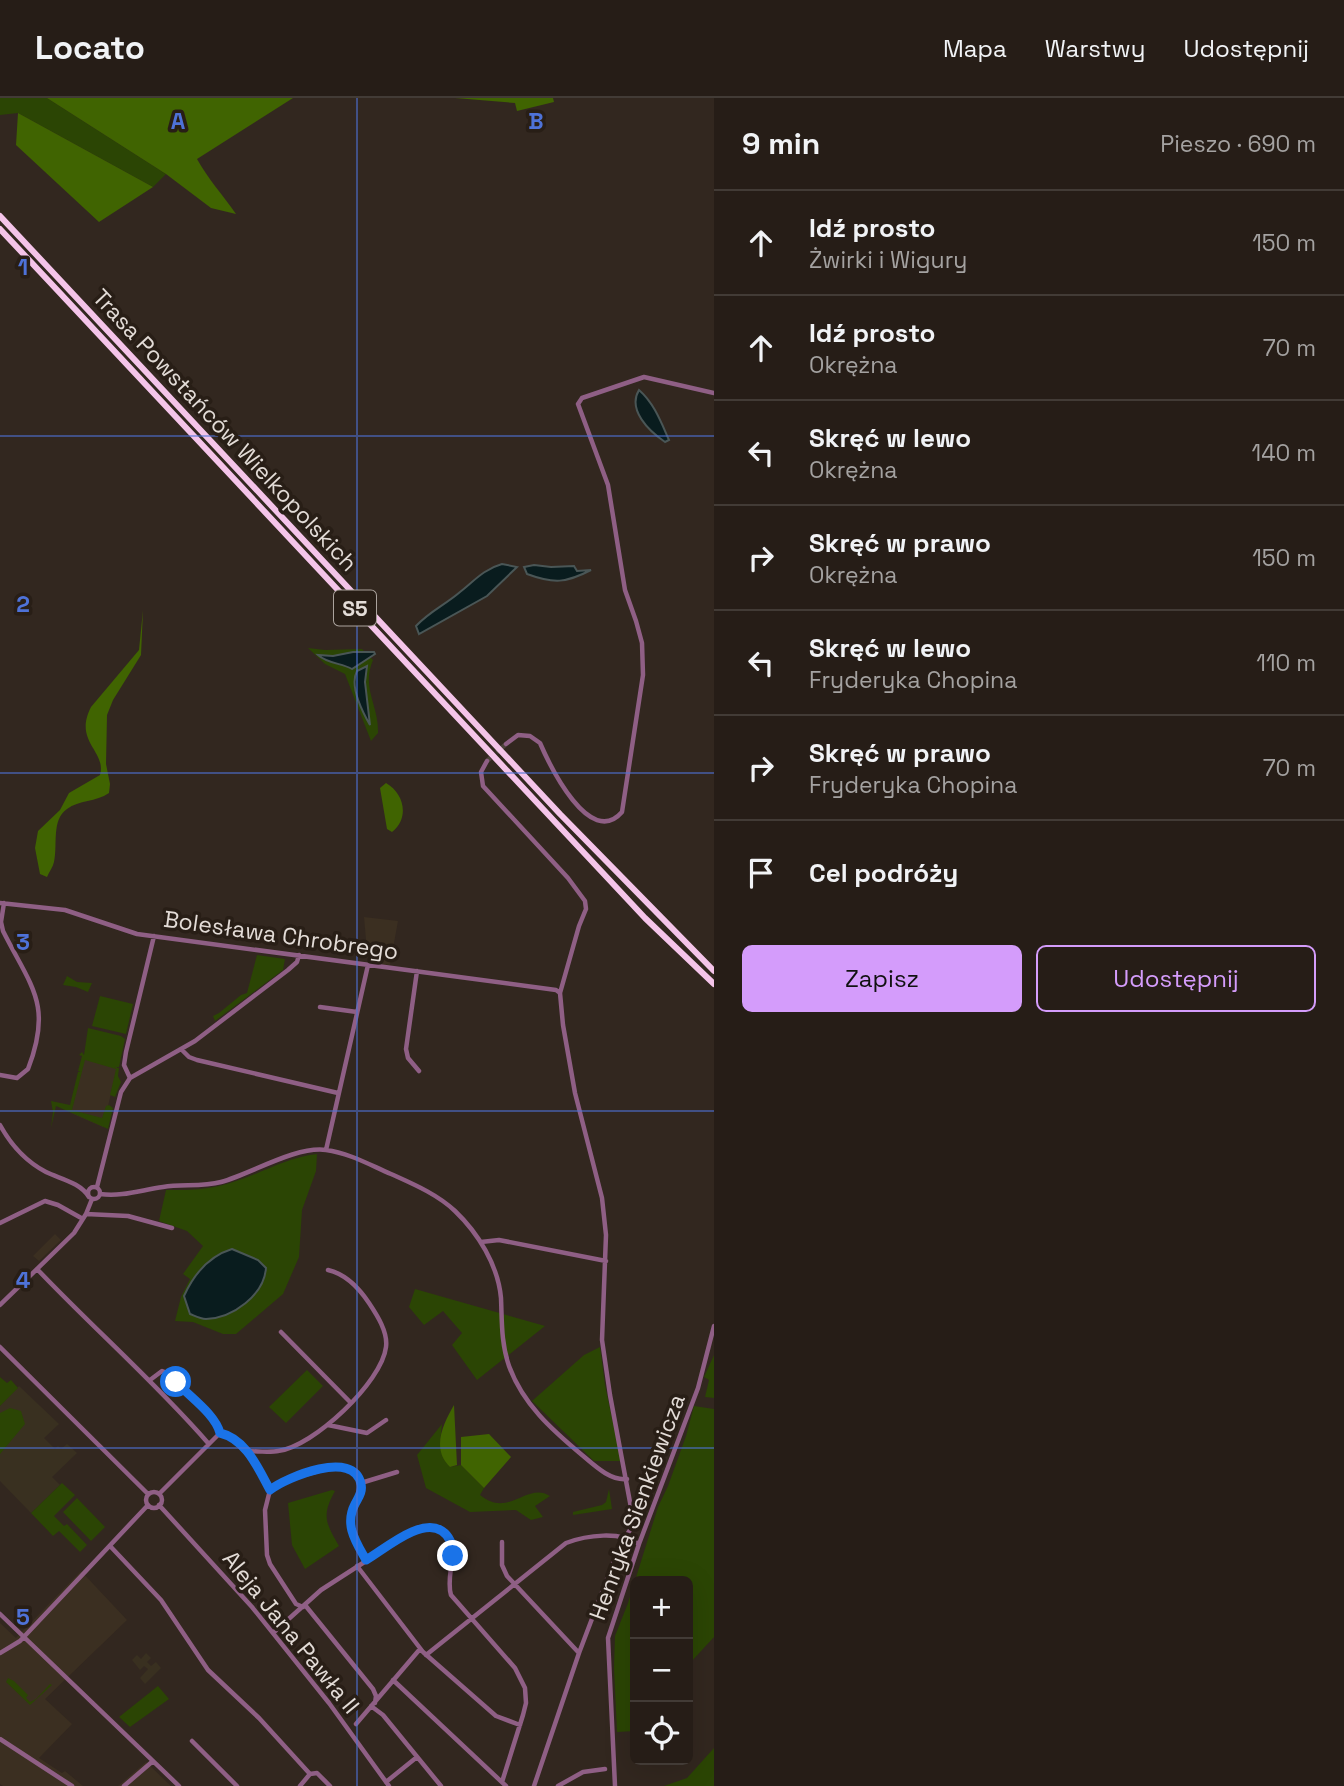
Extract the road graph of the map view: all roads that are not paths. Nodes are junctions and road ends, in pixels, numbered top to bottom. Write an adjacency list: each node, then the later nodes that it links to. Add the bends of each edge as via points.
1 (0, 216): 11 (highway, Trasa Powstańców Wielkopolskich / S5, via 560,814)
2 (0, 229): 12 (highway, Trasa Powstańców Wielkopolskich / S5, via 645,918)
3 (714, 393): 4 (street, via 644,377 582,398 578,404 608,485 625,590 642,643 643,676 622,812 609,822 596,820 558,782 536,739 518,735)
4 (506, 744)
5 (487, 761): 13 (street, via 481,772 483,786 585,901)
6 (2, 903): 7 (street, Bolesława Chrobrego, via 65,910); 18 (street, via 3,931 39,1002 41,1015 28,1069 17,1078)
7 (153, 936): 8 (street, Bolesława Chrobrego); 19 (street, via 126,1052 124,1065)
8 (299, 955): 9 (street, Bolesława Chrobrego); 16 (street, via 288,970)
9 (368, 965): 10 (street, Bolesława Chrobrego); 15 (street)
10 (417, 971): 13 (street, Bolesława Chrobrego); 17 (street, via 406,1049)
11 (714, 971)
12 (714, 984)
13 (560, 993): 33 (street, via 575,1093 599,1183)
14 (320, 1007): 15 (street)
15 (357, 1012): 20 (street)
16 (182, 1050): 19 (street); 20 (street, via 197,1060)
17 (419, 1071)
18 (0, 1075)
19 (130, 1078): 24 (street, via 121,1092)
20 (338, 1093): 22 (street)
21 (0, 1125): 23 (street, via 25,1158)
22 (326, 1150): 26 (street, via 274,1161 219,1183); 32 (street, via 355,1157 438,1197)
23 (75, 1184): 25 (street); 27 (street)
24 (97, 1187): 25 (street); 26 (street)
25 (89, 1189): 27 (street)
26 (100, 1194): 27 (street)
27 (90, 1198): 28 (street)
28 (86, 1214): 29 (street); 31 (street, via 128,1216)
29 (83, 1219): 30 (street, via 45,1201); 34 (street)
30 (0, 1223)
31 (172, 1228)
32 (481, 1242): 33 (street, via 499,1240); 48 (street, via 499,1287 505,1353 525,1398 595,1466)
33 (606, 1261): 48 (street, via 603,1352)
34 (37, 1269): 36 (street); 40 (street)
35 (328, 1270): 41 (street, via 359,1289 386,1339 381,1362)
36 (0, 1306)
37 (714, 1326): 57 (street, Henryka Sienkiewicza, via 698,1388)
38 (281, 1332): 41 (street)
39 (0, 1347): 51 (street)
40 (150, 1380): 44 (street, via 162,1371 167,1373 207,1412); 45 (street)
41 (351, 1403): 43 (street)
42 (386, 1420): 43 (street, via 367,1433)
43 (328, 1425): 46 (street, via 286,1450)
44 (220, 1433): 45 (street); 46 (street)
45 (208, 1443): 52 (street)
46 (247, 1451): 50 (street)
47 (397, 1472): 49 (street)
48 (627, 1479): 55 (street, via 632,1513)
49 (361, 1483): 50 (street, via 351,1469 337,1466 286,1480); 59 (street, via 350,1527)
50 (270, 1490): 62 (street, via 265,1510 267,1555 296,1604)
51 (148, 1494): 52 (street); 53 (street)
52 (159, 1494): 54 (street)
53 (148, 1505): 54 (street); 58 (street)
54 (159, 1505): 65 (street, Aleja Jana Pawła II)
55 (626, 1537): 57 (street); 61 (street, via 566,1543); 69 (street)
56 (502, 1542): 61 (street, via 502,1565)
57 (639, 1544): 95 (street, Henryka Sienkiewicza, via 608,1638)
58 (111, 1547): 66 (street); 83 (street, via 162,1600 208,1670)
59 (366, 1560): 60 (street); 64 (street, via 419,1528 439,1529 453,1549 448,1580 451,1595)
60 (357, 1566): 62 (street); 67 (street)
61 (514, 1584): 64 (street); 69 (street)
62 (304, 1606): 65 (street); 73 (street)
63 (0, 1614): 66 (street)
64 (471, 1619): 70 (street); 77 (street, via 520,1675 526,1695)
65 (273, 1633): 84 (street, Aleja Jana Pawła II)
66 (24, 1637): 68 (street); 81 (street)
67 (420, 1649): 70 (street); 71 (street)
68 (0, 1653)
69 (579, 1653): 93 (street)
70 (426, 1655): 77 (street, via 496,1716)
71 (393, 1680): 72 (street); 85 (street)
72 (386, 1688): 73 (street); 74 (street)
73 (373, 1689): 74 (street)
74 (375, 1702): 75 (street); 75 (street); 76 (street)
75 (383, 1715): 80 (street)
76 (355, 1724)
77 (520, 1725): 85 (street)
78 (0, 1739): 86 (street)
79 (192, 1741): 89 (street)
80 (417, 1756): 84 (street); 92 (street)
81 (153, 1761): 87 (street); 88 (street)
82 (605, 1769): 94 (street, via 583,1772)
83 (310, 1774): 90 (street); 91 (street, via 317,1773)
84 (388, 1784)
85 (504, 1784)
86 (72, 1786)
87 (124, 1786)
88 (179, 1786)
89 (237, 1786)
90 (300, 1786)
91 (330, 1786)
92 (441, 1786)
93 (534, 1786)
94 (558, 1786)
95 (615, 1786)

